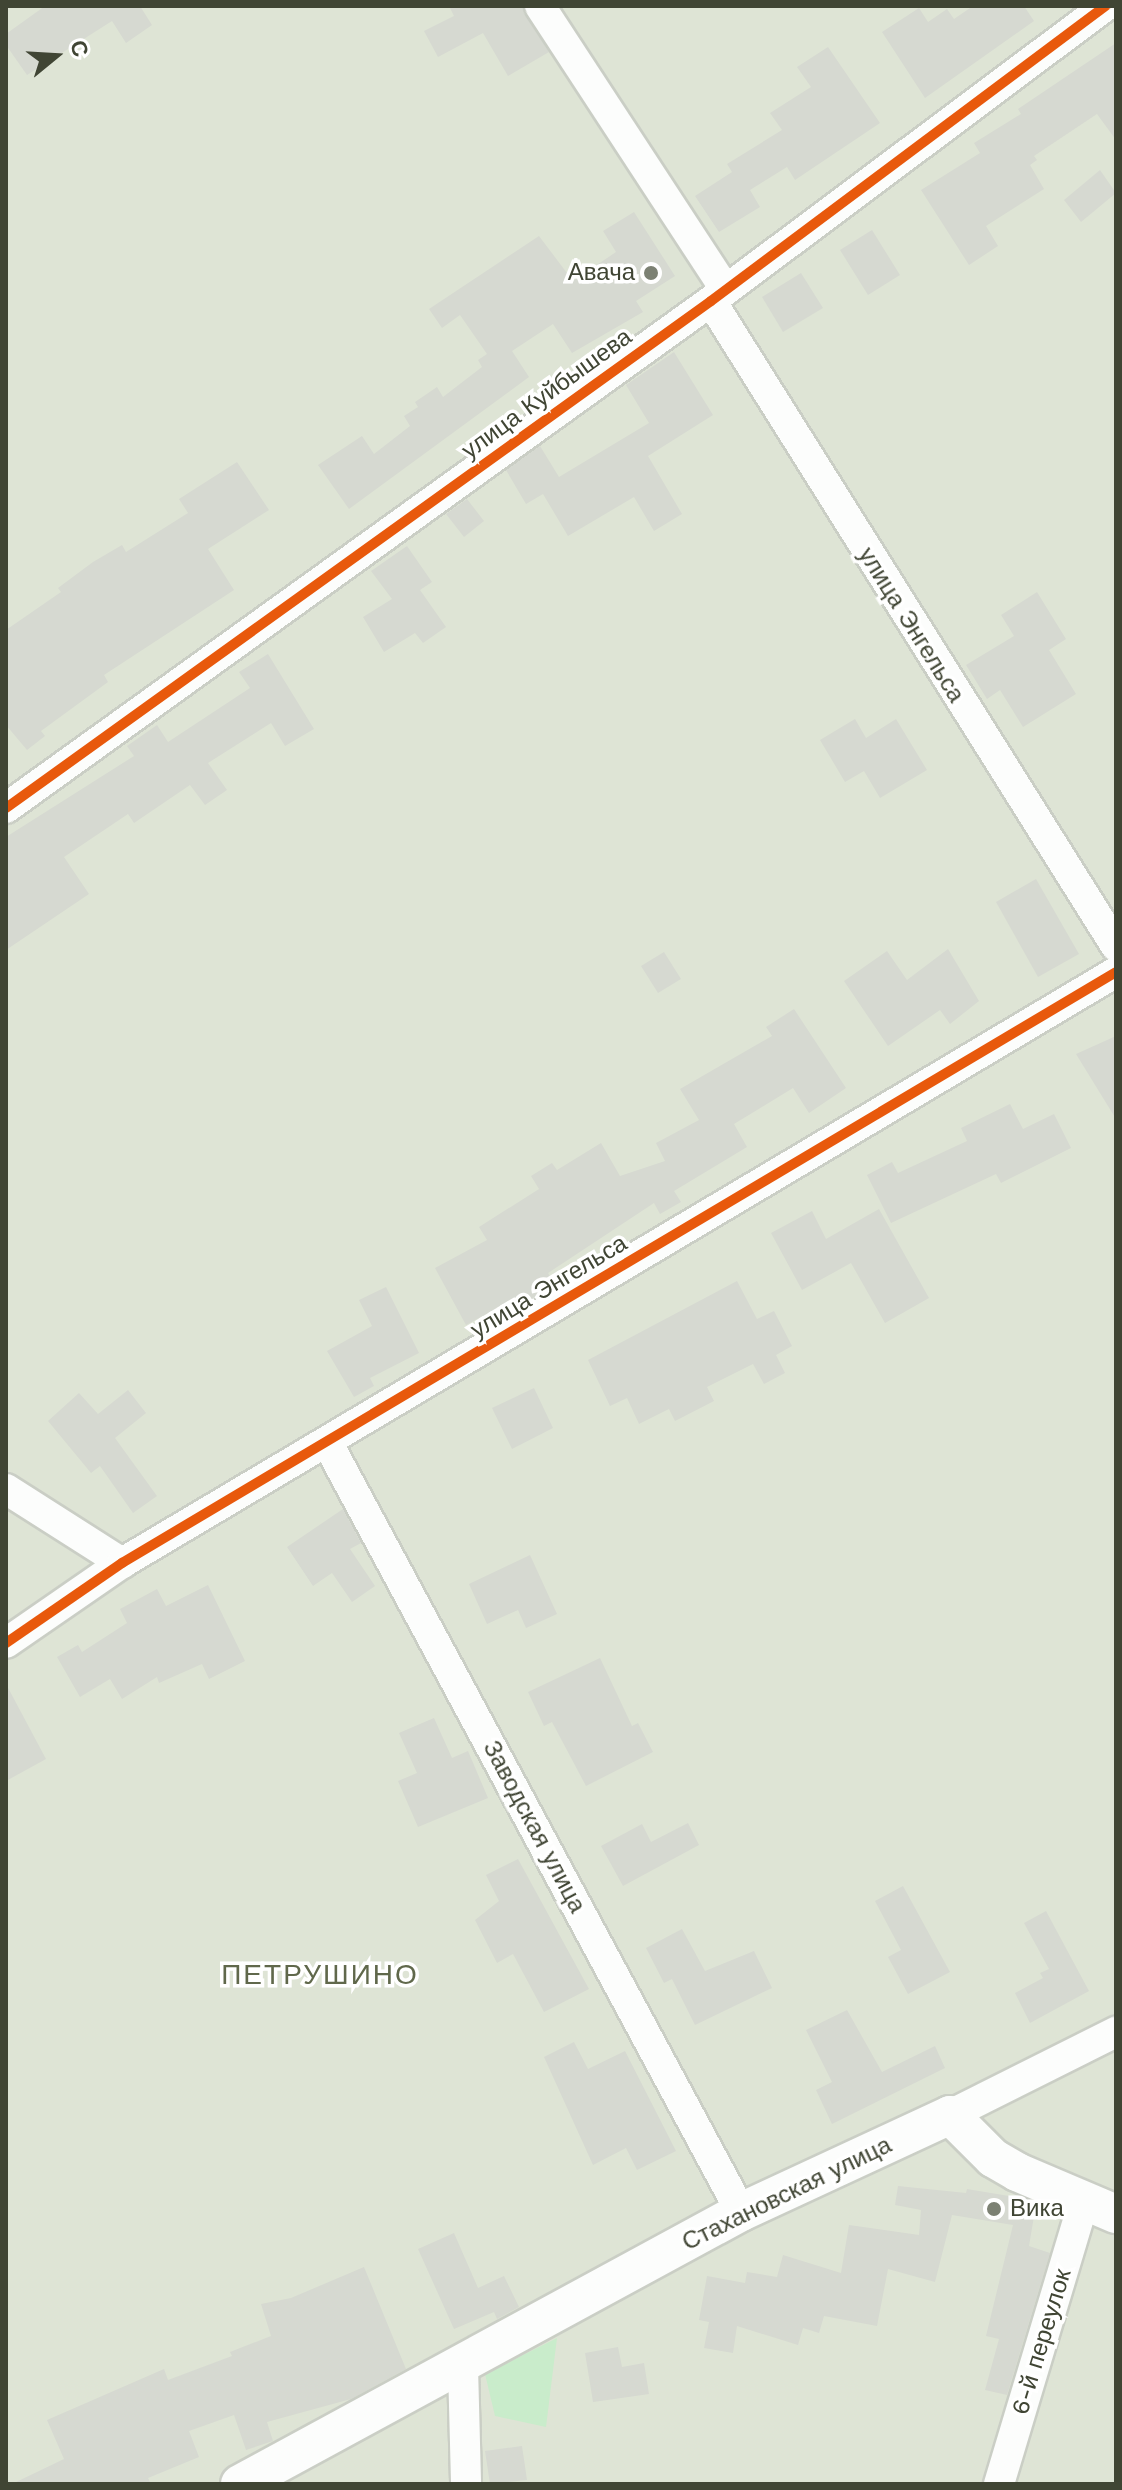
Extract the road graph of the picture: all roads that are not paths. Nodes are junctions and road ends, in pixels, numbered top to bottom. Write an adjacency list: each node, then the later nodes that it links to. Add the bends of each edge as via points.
1 (540, 6): 3 (street)
2 (1106, 6): 3 (street, улица Куйбышева)
3 (718, 296): 4 (street, улица Куйбышева); 5 (street, улица Энгельса)
4 (6, 808)
5 (1116, 946)
6 (1116, 972): 7 (street, улица Энгельса)
7 (327, 1442): 9 (street, улица Энгельса); 14 (street, Заводская улица)
8 (6, 1489): 9 (street)
9 (122, 1563): 10 (street, улица Энгельса)
10 (6, 1643)
11 (1116, 2032): 12 (street, Стахановская улица)
12 (950, 2115): 13 (street, via 993,2158); 14 (street, Стахановская улица)
13 (1100, 2207): 18 (street, 6-й переулок)
14 (741, 2212): 15 (street, Стахановская улица)
15 (463, 2367): 16 (street, Стахановская улица); 17 (street)
16 (240, 2484)
17 (466, 2484)
18 (999, 2484)

